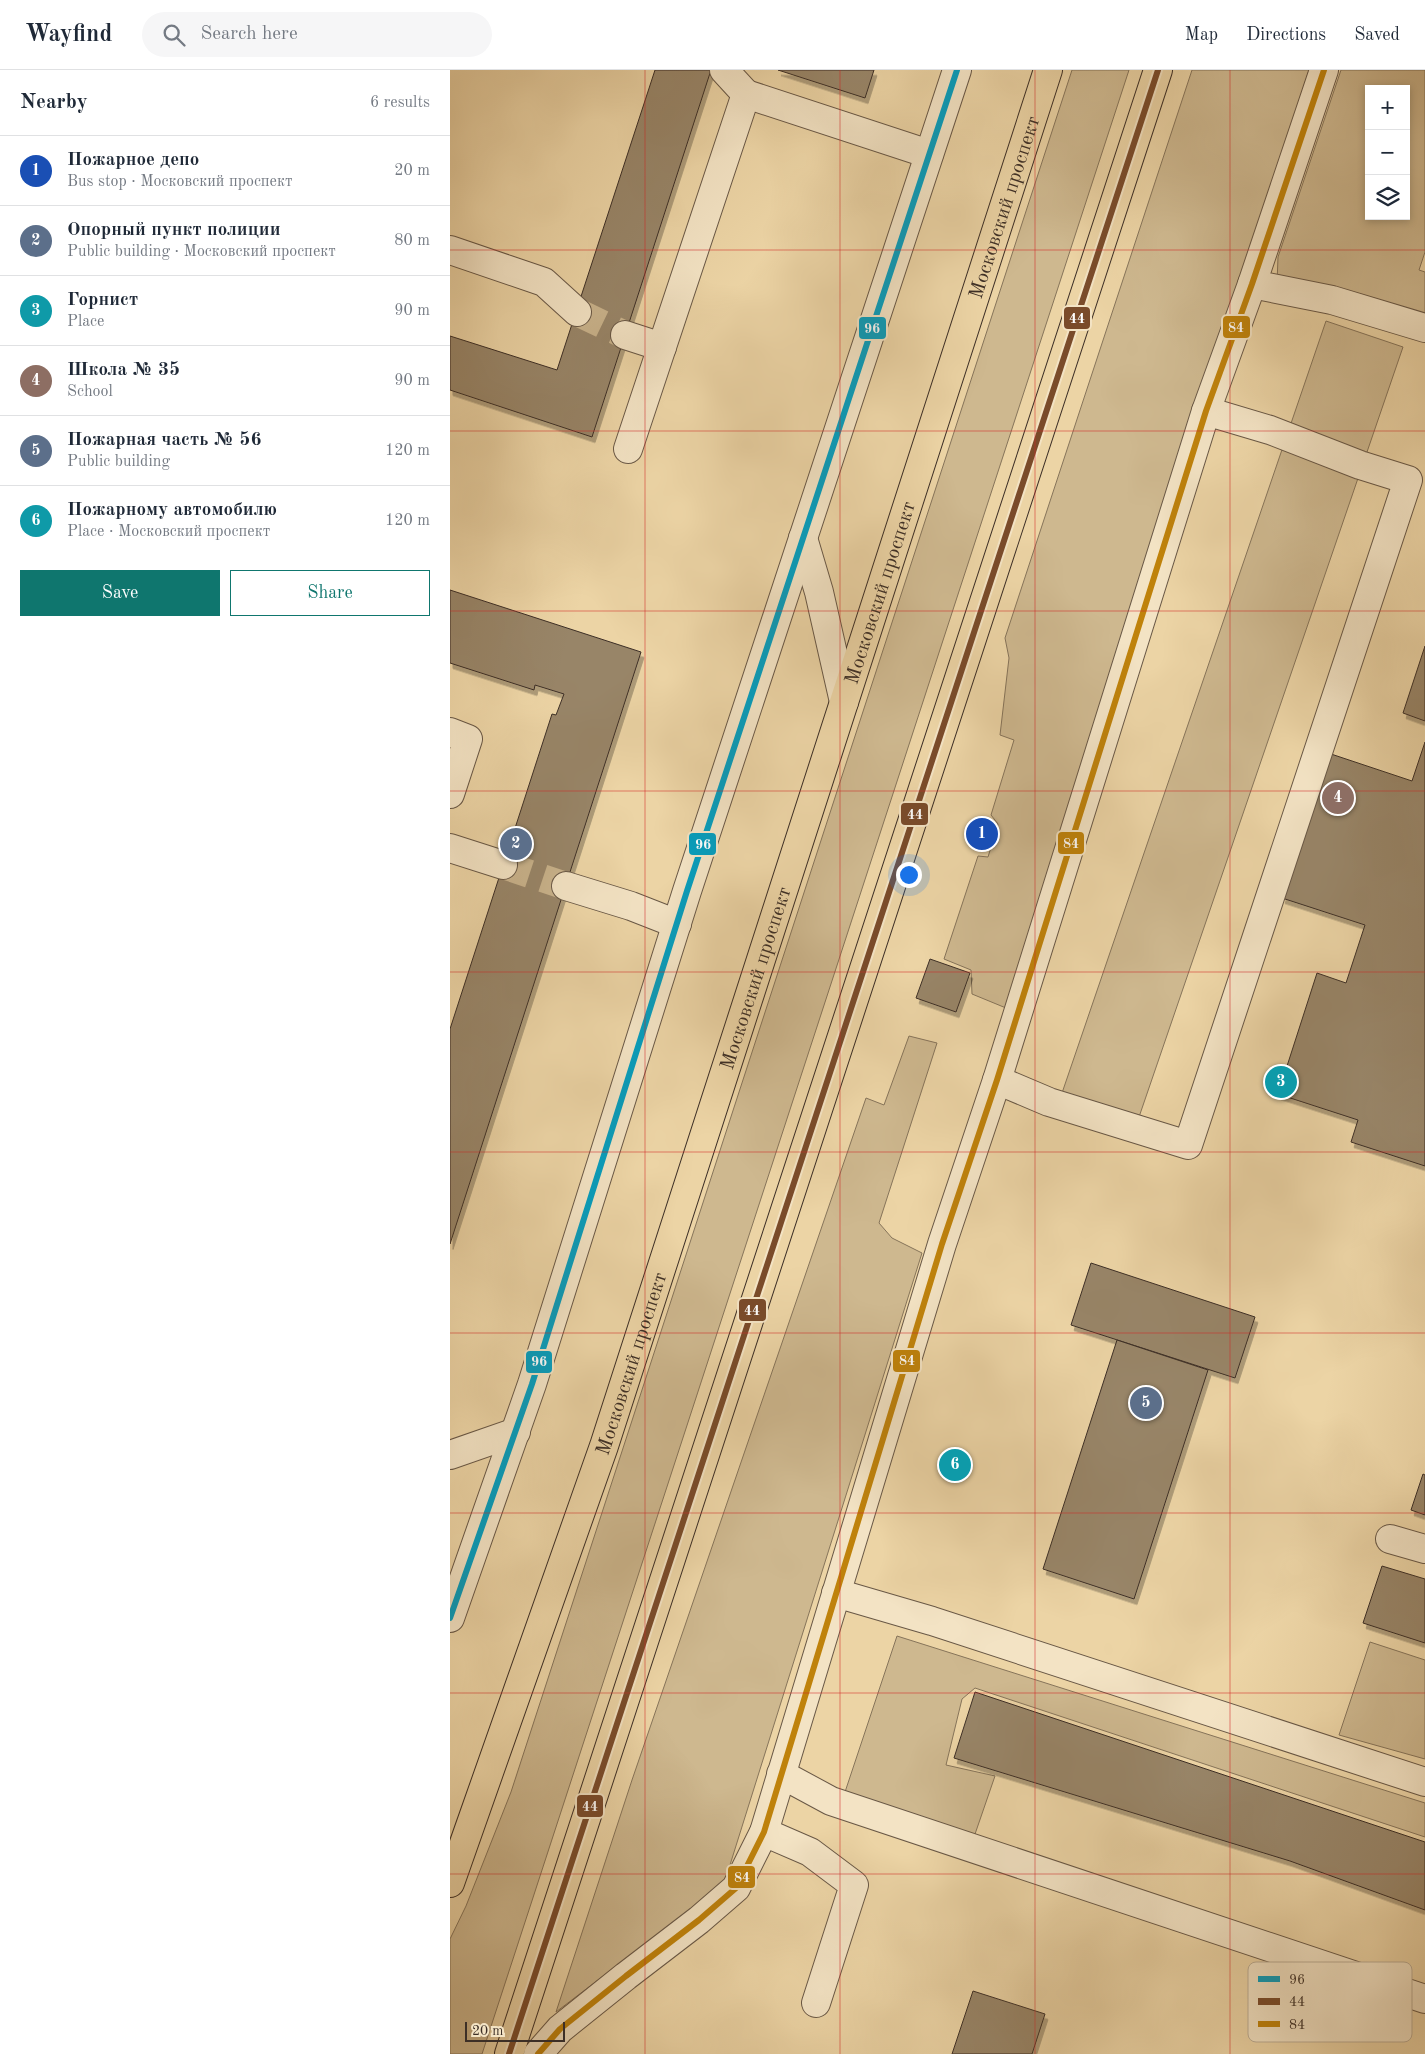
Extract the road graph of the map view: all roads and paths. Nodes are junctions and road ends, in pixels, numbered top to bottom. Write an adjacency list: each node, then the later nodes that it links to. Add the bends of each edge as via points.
1 (724, 70): 6 (street)
2 (957, 70): 7 (street)
3 (1048, 70): 17 (main road, Московский проспект)
4 (1158, 70): 39 (main road)
5 (1324, 70): 9 (street)
6 (746, 94): 7 (street); 13 (street)
7 (929, 154): 16 (street)
8 (450, 250): 10 (street, via 544,282)
9 (1252, 284): 11 (street, via 1332,300); 14 (street)
10 (577, 312)
11 (1425, 328)
12 (625, 335): 13 (street)
13 (662, 347): 15 (street)
14 (1206, 411): 24 (street); 24 (street, via 1270,430 1408,480 1188,1145 1049,1102)
15 (628, 449)
16 (803, 538): 17 (street); 23 (street)
17 (844, 702): 34 (main road, Московский проспект, via 604,1446)
18 (450, 732): 19 (street, via 468,738)
19 (450, 794)
20 (450, 848): 21 (street)
21 (503, 865)
22 (566, 886): 23 (street)
23 (677, 924): 25 (street)
24 (997, 1080): 29 (street, via 942,1244)
25 (516, 1432): 26 (street); 30 (street)
26 (450, 1455)
27 (1390, 1538): 28 (street)
28 (1425, 1549)
29 (836, 1593): 31 (street); 32 (street, via 932,1621)
30 (452, 1605)
31 (781, 1774): 33 (street); 35 (street, via 831,1801)
32 (1425, 1782)
33 (764, 1832): 38 (street, via 810,1852 854,1885); 40 (street, via 736,1888 560,2029)
34 (450, 1883)
35 (1314, 1962)
36 (1412, 1995): 37 (street)
37 (1425, 1999)
38 (816, 2003)
39 (509, 2054)
40 (538, 2054)

